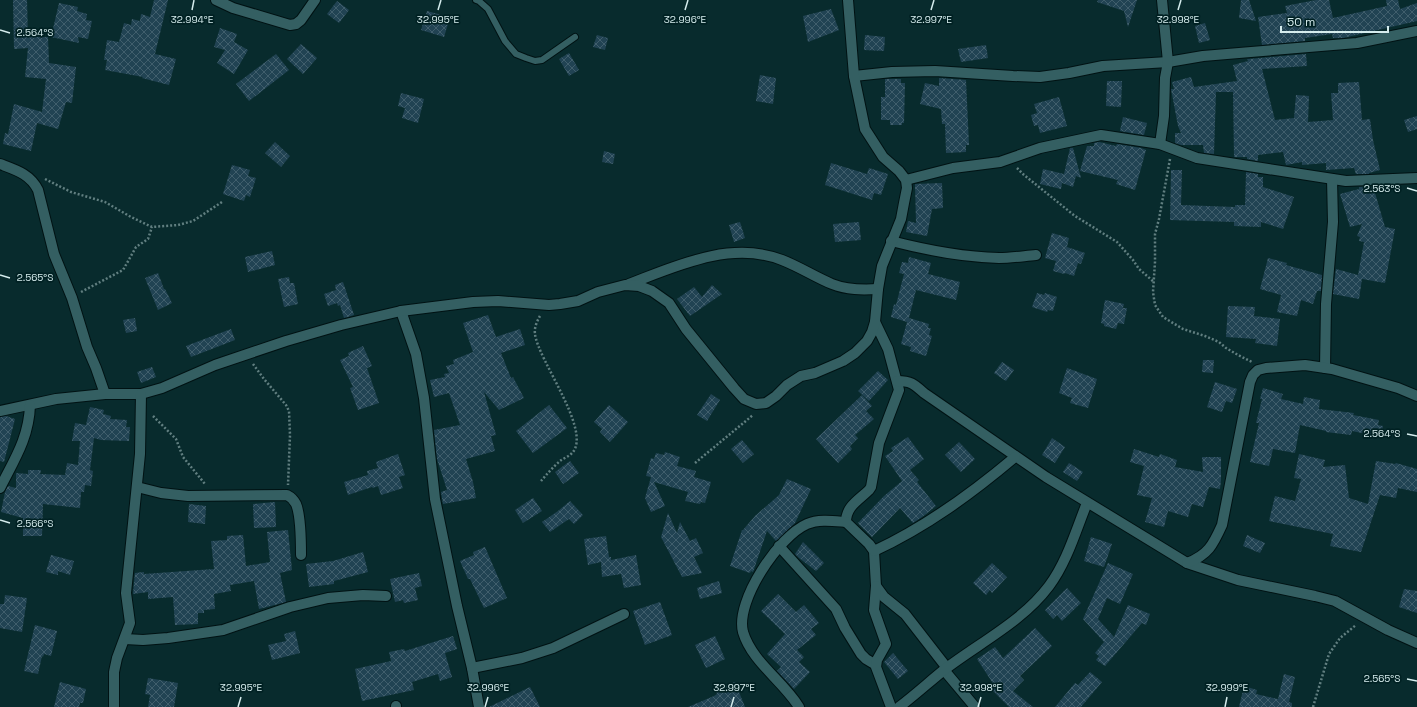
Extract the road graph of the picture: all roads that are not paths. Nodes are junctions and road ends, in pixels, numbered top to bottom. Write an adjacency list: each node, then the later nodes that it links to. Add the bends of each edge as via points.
1 (216, 0): 2 (street, via 233,8 290,25 301,20)
2 (315, 0)
3 (476, 0): 7 (lane, via 488,9 505,41 516,54 526,58 542,60)
4 (848, 0): 9 (street)
5 (1162, 0): 8 (street)
6 (1417, 31): 8 (street, via 1358,43 1211,55)
7 (575, 36)
8 (1168, 62): 9 (street, via 1103,66 1069,74 1040,77 935,71); 10 (street)
9 (854, 76): 14 (street, via 865,129 883,156)
10 (1160, 144): 13 (street, via 1197,158); 14 (street, via 1101,135 1040,148 1000,162 953,168)
11 (0, 164): 23 (street, via 29,178 38,190 54,254)
12 (1417, 178): 13 (street, via 1346,181)
13 (1332, 179): 21 (street, via 1333,222 1326,304)
14 (906, 180): 15 (street, via 901,219)
15 (891, 241): 16 (street, via 961,255 1000,258); 18 (street, via 882,266)
16 (1036, 255)
17 (625, 285): 18 (street, via 706,257 731,252 781,259 832,284 847,288); 19 (street, via 604,290 578,301 549,305 473,302); 20 (street, via 639,286 652,291 669,303 686,329 734,388 744,399 756,404 766,403 801,376 815,373 855,353 867,340)
18 (878, 289): 20 (street)
19 (401, 311): 25 (street, via 341,325 245,354); 43 (street, via 416,354 424,398 435,499)
20 (875, 322): 22 (street, via 888,349)
21 (1325, 368): 24 (street, via 1398,388); 36 (street, via 1266,368 1258,370 1253,375 1222,525 1207,552)
22 (897, 381): 28 (street, via 907,381 915,385); 32 (street, via 899,390 879,443 871,487 850,507)
23 (105, 394): 25 (street); 26 (street, via 56,399)
24 (1417, 396)
25 (141, 399): 29 (street)
26 (30, 405): 27 (street); 30 (street, via 27,432)
27 (0, 411)
28 (1015, 457): 31 (street); 34 (street, via 960,502 898,540)
29 (137, 487): 35 (street, via 188,496 287,495 296,504 301,533); 40 (street, via 126,593 130,623)
30 (0, 488)
31 (1087, 503): 36 (street); 44 (street, via 1064,560 1049,585 1033,604)
32 (846, 522): 33 (street, via 820,521 807,524 793,532); 34 (street)
33 (780, 546): 42 (street, via 836,609 861,654); 47 (street, via 757,577 747,598 743,613 743,630 747,643)
34 (874, 551): 37 (street)
35 (301, 555)
36 (1187, 562): 41 (street, via 1238,580 1335,601)
37 (876, 586): 42 (street, via 874,610 886,644); 44 (street, via 884,597 905,614)
38 (386, 596): 40 (street, via 328,598 290,607 224,630 168,638)
39 (624, 614): 43 (street, via 553,648 522,658)
40 (125, 639): 45 (street, via 114,672)
41 (1417, 643)
42 (876, 665): 48 (street)
43 (472, 668): 46 (street)
44 (946, 669): 49 (street); 50 (street)
45 (114, 707)
46 (479, 707)
47 (799, 707)
48 (891, 707)
49 (899, 707)
50 (975, 707)

